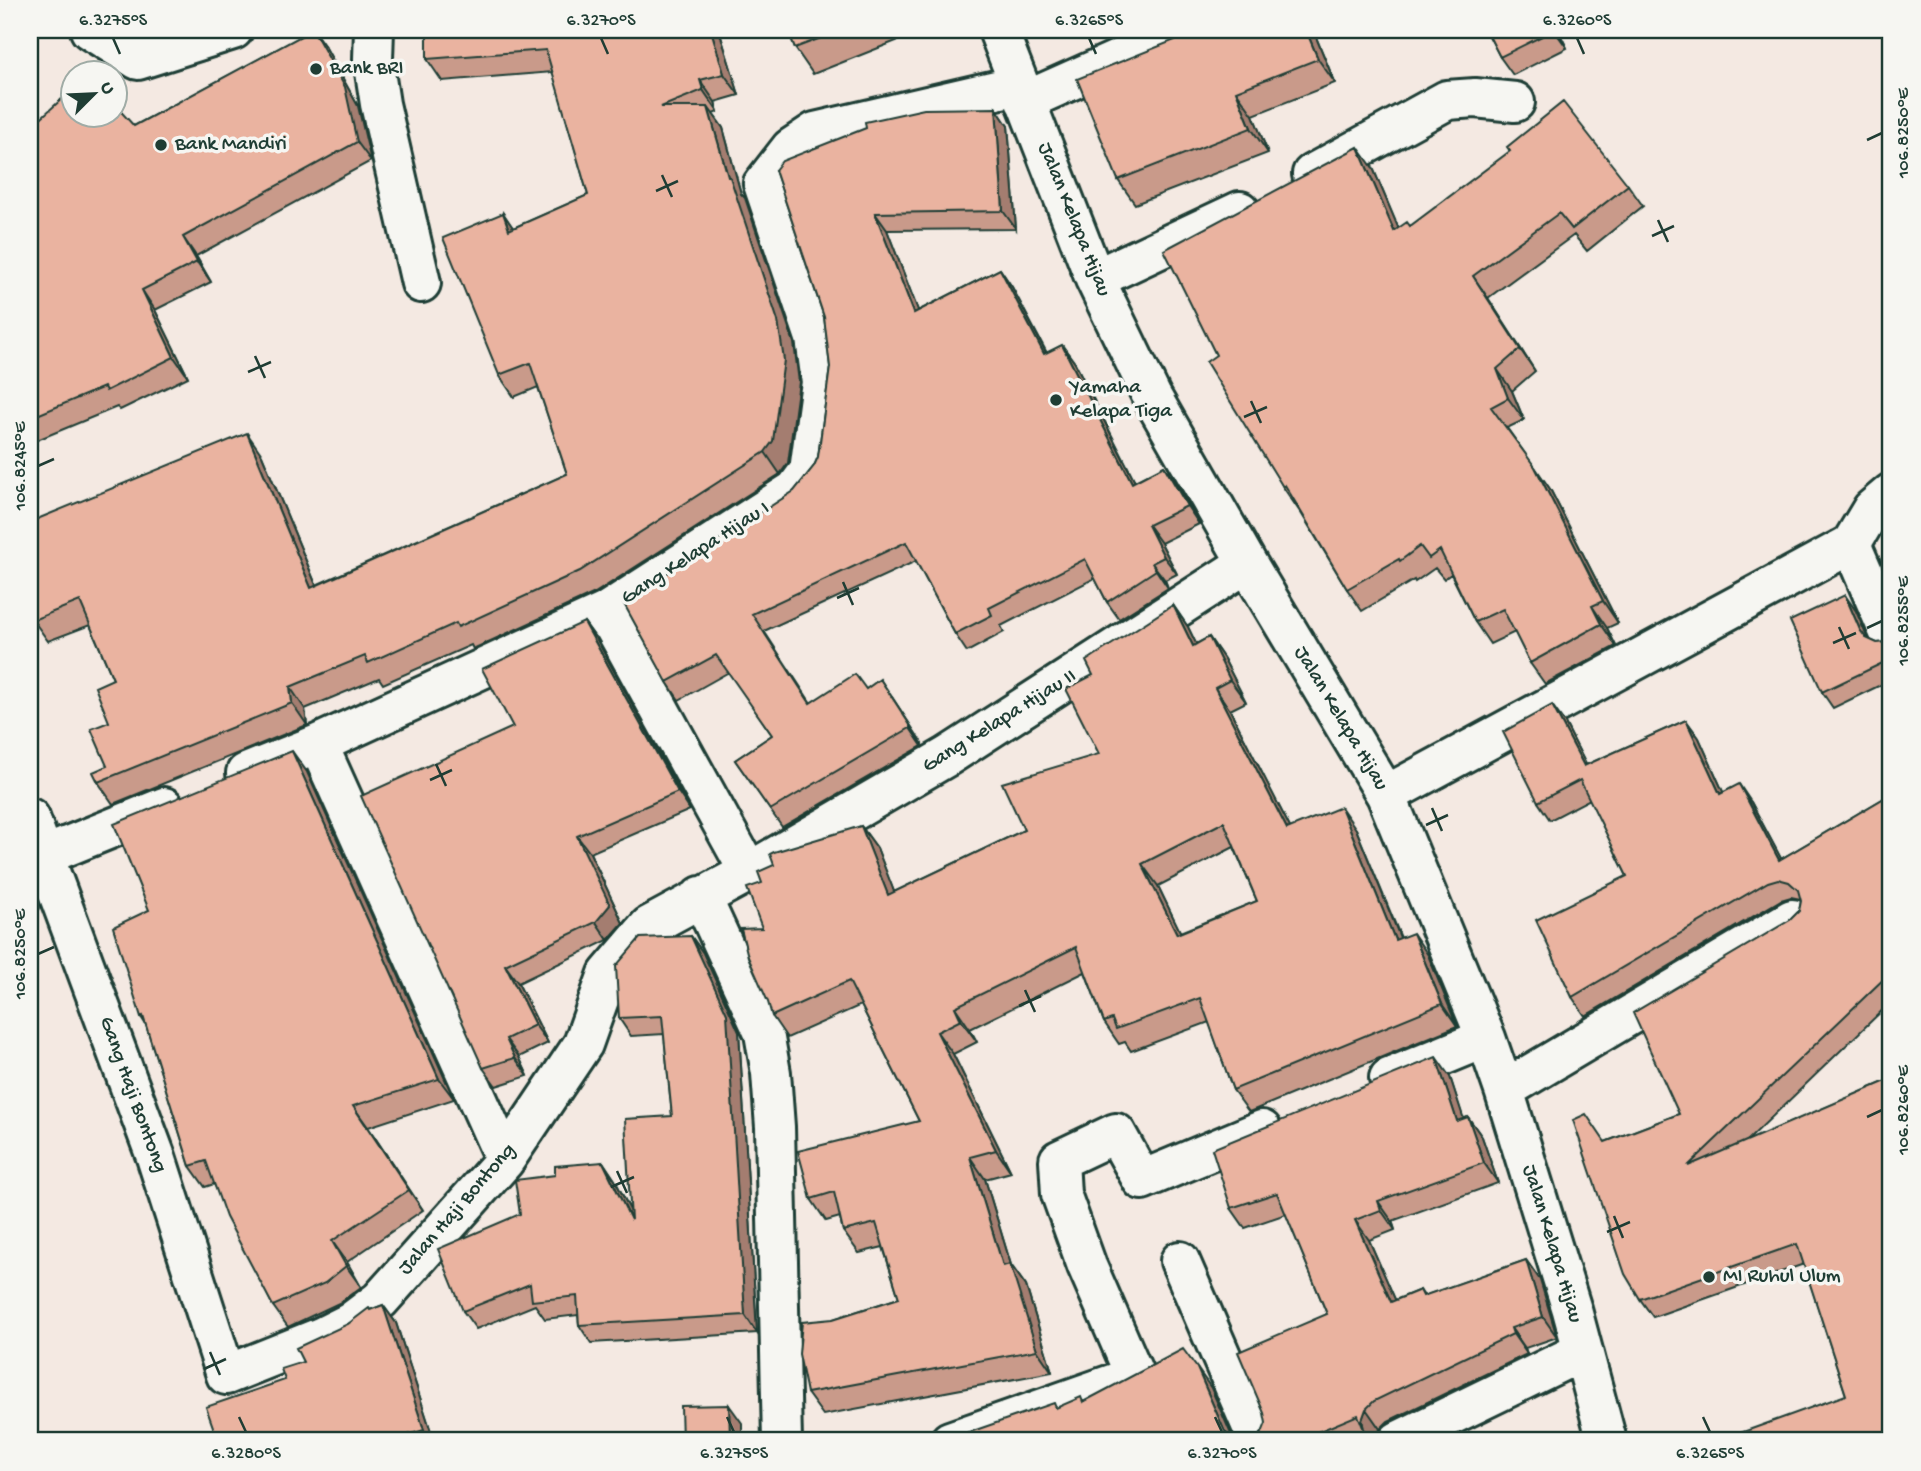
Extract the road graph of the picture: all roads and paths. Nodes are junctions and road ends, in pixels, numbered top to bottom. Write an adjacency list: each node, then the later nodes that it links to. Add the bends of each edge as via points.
1 (90, 30): 2 (street, via 138,60)
2 (233, 30)
3 (374, 30): 9 (street, via 380,104)
4 (998, 30): 6 (street, Jalan Kelapa Hijau)
5 (1184, 30): 6 (street)
6 (1022, 93): 8 (street, Jalan Kelapa Hijau); 13 (street, Gang Kelapa Hijau I, via 815,132 791,148 763,184 815,338 821,382 809,471 795,490)
7 (1515, 102): 8 (street, via 1447,100 1280,191)
8 (1095, 279): 12 (street, Jalan Kelapa Hijau, via 1152,397)
9 (421, 283)
10 (1891, 493): 11 (street, via 1872,509)
11 (1851, 544): 14 (street); 16 (street)
12 (1247, 564): 16 (street, Jalan Kelapa Hijau); 19 (street, Gang Kelapa Hijau II, via 948,756)
13 (606, 612): 15 (street, Gang Kelapa Hijau I); 19 (street)
14 (1891, 637)
15 (318, 744): 18 (street, Gang Kelapa Hijau I); 26 (street)
16 (1386, 794): 22 (street, Jalan Kelapa Hijau)
17 (30, 818): 18 (street, Gang Haji Bontong)
18 (43, 856): 29 (street, Gang Haji Bontong, via 156,1157)
19 (749, 872): 20 (street, Jalan Haji Bontong)
20 (701, 896): 26 (street, Jalan Haji Bontong, via 649,926 608,974 583,1044); 30 (street, via 764,1032 771,1073)
21 (1791, 919): 24 (street)
22 (1486, 1038): 23 (street); 24 (street, Jalan Kelapa Hijau)
23 (1361, 1089)
24 (1504, 1090): 28 (street, Jalan Kelapa Hijau)
25 (1296, 1116): 31 (street, via 1142,1180 1116,1133 1059,1160 1061,1194 1135,1376)
26 (505, 1160): 29 (street, Jalan Haji Bontong, via 380,1300 321,1337)
27 (1180, 1261): 32 (street)
28 (1583, 1350): 33 (street); 34 (street, Jalan Kelapa Hijau)
29 (226, 1375)
30 (782, 1441)
31 (950, 1441)
32 (1258, 1441)
33 (1398, 1441)
34 (1607, 1441)

